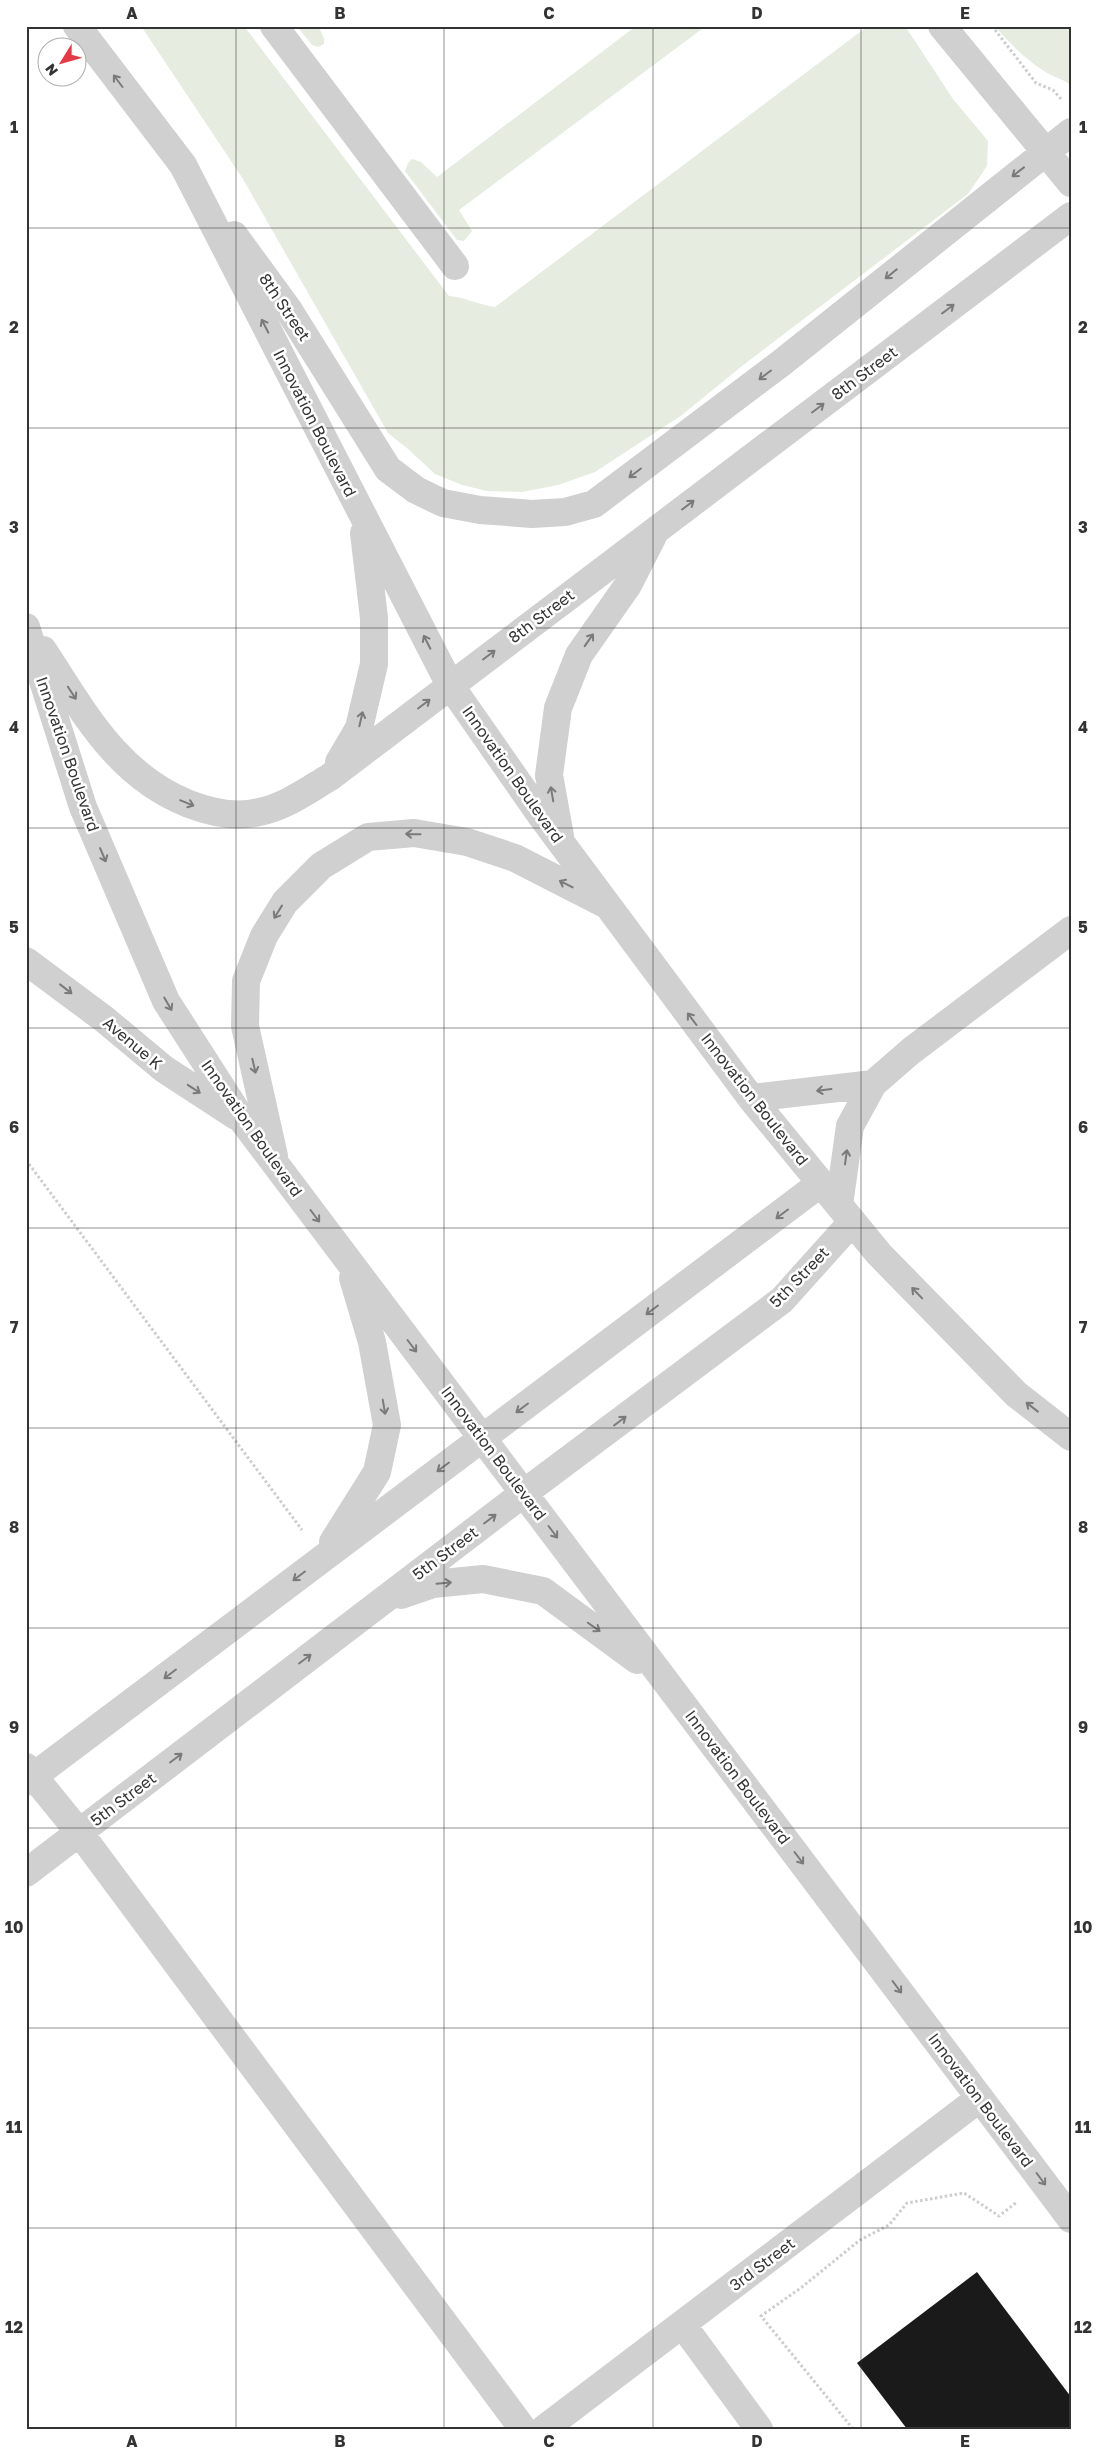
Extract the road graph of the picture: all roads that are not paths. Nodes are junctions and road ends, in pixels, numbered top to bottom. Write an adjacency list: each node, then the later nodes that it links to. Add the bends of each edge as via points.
1 (77, 26): 6 (street, Innovation Boulevard, one-way to 1)
2 (274, 26): 9 (street)
3 (942, 26): 5 (street)
4 (1071, 132): 5 (street, 8th Street)
5 (1046, 151): 6 (street, 8th Street, one-way to 6, via 780,364 594,504 565,512 532,514 444,504 416,490 388,469 288,309); 7 (street)
6 (183, 165): 10 (street, Innovation Boulevard, one-way to 6)
7 (1071, 184)
8 (1071, 216): 11 (street, 8th Street, one-way to 8)
9 (455, 266)
10 (363, 517): 13 (street, Innovation Boulevard, one-way to 10); 14 (street, one-way to 10, via 359,728 374,664 374,618)
11 (657, 529): 13 (street, 8th Street, one-way to 11); 15 (street, one-way to 11, via 549,775 558,708 579,655 628,585)
12 (26, 625): 14 (street, 8th Street, one-way to 14, via 100,736 134,772 166,794 212,813 259,812 295,798); 21 (street, Innovation Boulevard, one-way to 21, via 83,807 166,1001)
13 (450, 685): 14 (street, 8th Street, one-way to 13); 15 (street, Innovation Boulevard)
14 (330, 776)
15 (561, 842): 16 (street, Innovation Boulevard)
16 (609, 906): 20 (street, Innovation Boulevard, one-way to 16); 22 (street, one-way to 22, via 515,858 467,842 414,834 368,837 322,866 285,902 264,936 246,981 245,1026)
17 (1071, 930): 19 (street)
18 (26, 961): 21 (street, Avenue K, one-way to 21, via 104,1019 164,1070)
19 (873, 1084): 20 (street, one-way to 20); 24 (street, one-way to 19, via 850,1126)
20 (751, 1098): 23 (street, Innovation Boulevard)
21 (243, 1121): 22 (street, Innovation Boulevard)
22 (277, 1166): 25 (street, Innovation Boulevard, one-way to 25)
23 (821, 1183): 24 (street, Innovation Boulevard); 27 (street, one-way to 27)
24 (845, 1214): 26 (street, Innovation Boulevard, one-way to 24, via 1016,1394 879,1254); 28 (street, 5th Street, one-way to 24, via 782,1300)
25 (346, 1258): 27 (street, Innovation Boulevard, one-way to 27); 29 (street, one-way to 29, via 372,1342 387,1425 377,1472)
26 (1069, 1433)
27 (482, 1438): 28 (street, Innovation Boulevard); 29 (street, one-way to 29)
28 (524, 1493): 30 (street, 5th Street, one-way to 28); 31 (street, Innovation Boulevard, one-way to 31)
29 (323, 1558): 32 (street, one-way to 32)
30 (381, 1602): 31 (street, one-way to 31, via 433,1584 483,1579 543,1591); 33 (street, 5th Street, one-way to 30)
31 (667, 1683): 35 (street, Innovation Boulevard, one-way to 35)
32 (29, 1775): 33 (street)
33 (79, 1832): 34 (street, 5th Street); 38 (street)
34 (26, 1873)
35 (980, 2098): 36 (street, Innovation Boulevard, one-way to 36); 37 (street, 3rd Street)
36 (1071, 2219)
37 (682, 2324): 39 (street, 3rd Street); 40 (street)
38 (523, 2429)
39 (544, 2429)
40 (759, 2429)

